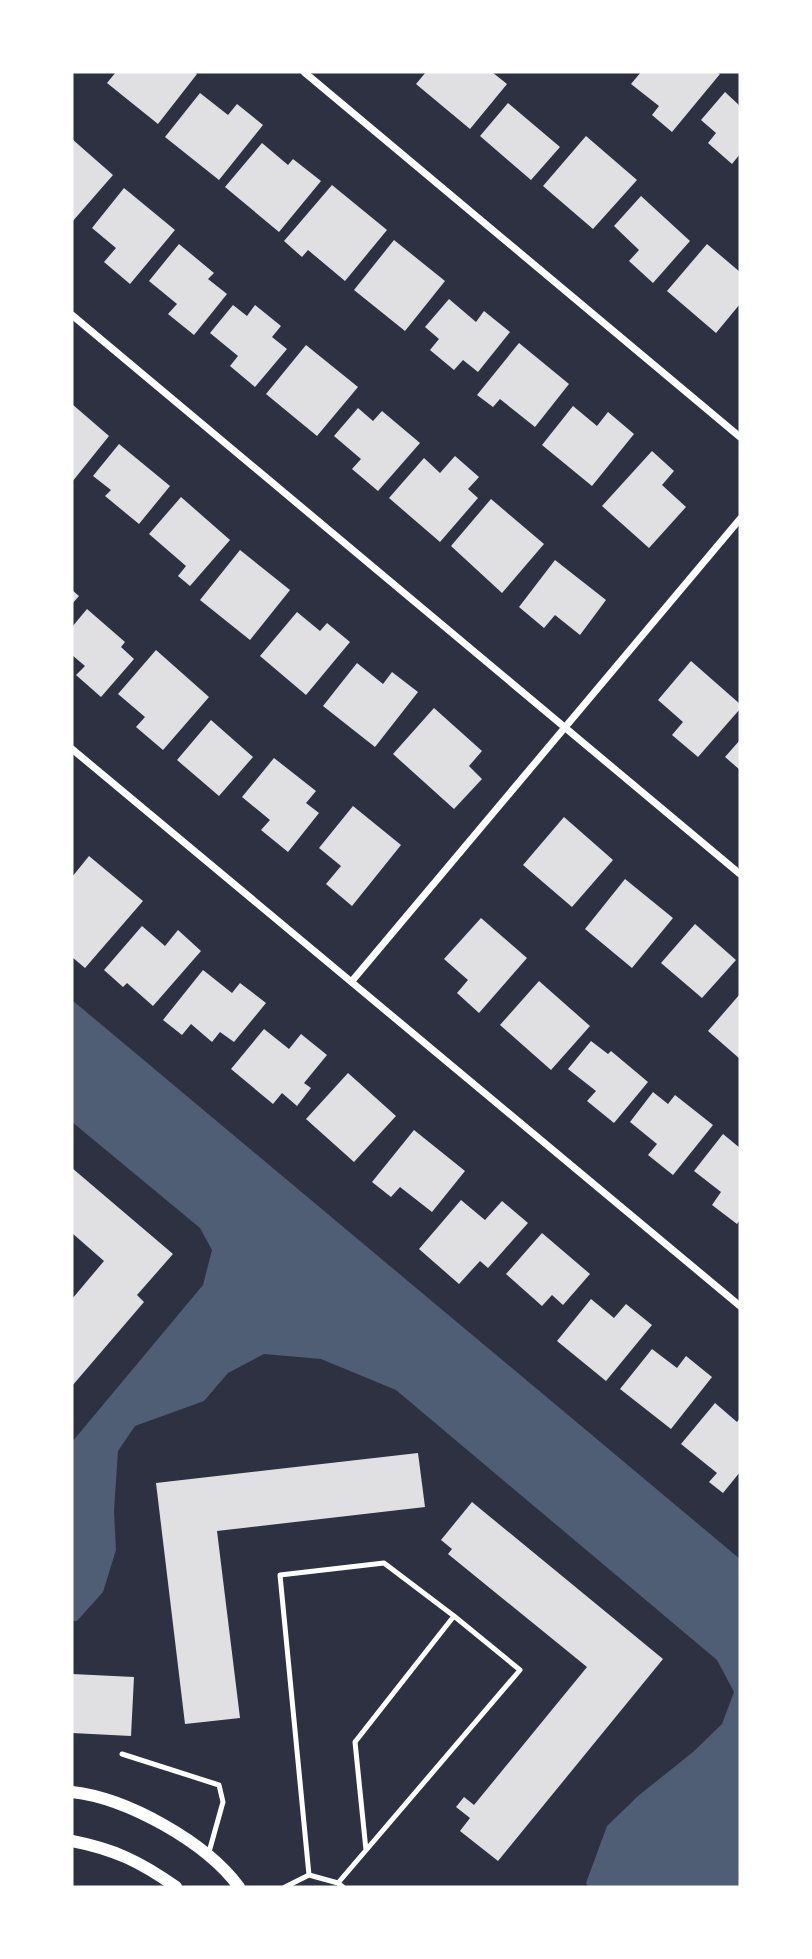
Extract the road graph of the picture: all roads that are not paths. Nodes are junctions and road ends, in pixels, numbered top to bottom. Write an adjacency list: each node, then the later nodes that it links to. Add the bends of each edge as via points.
1 (304, 72): 3 (street)
2 (72, 315): 5 (street)
3 (740, 438)
4 (740, 519): 5 (street)
5 (565, 728): 7 (street); 8 (street)
6 (72, 749): 8 (street)
7 (740, 874)
8 (352, 981): 9 (street)
9 (740, 1306)
10 (454, 1616): 14 (lane, via 355,1742); 14 (lane, via 520,1670); 16 (lane, via 384,1563 280,1575)
11 (122, 1754): 15 (lane, via 219,1785 223,1802)
12 (72, 1793): 15 (street, via 114,1802 162,1823)
13 (72, 1841): 18 (street, via 134,1859)
14 (366, 1850): 17 (lane)
15 (208, 1856): 19 (street)
16 (309, 1875): 17 (lane); 20 (lane)
17 (340, 1885)
18 (176, 1887)
19 (239, 1887)
20 (285, 1887)

